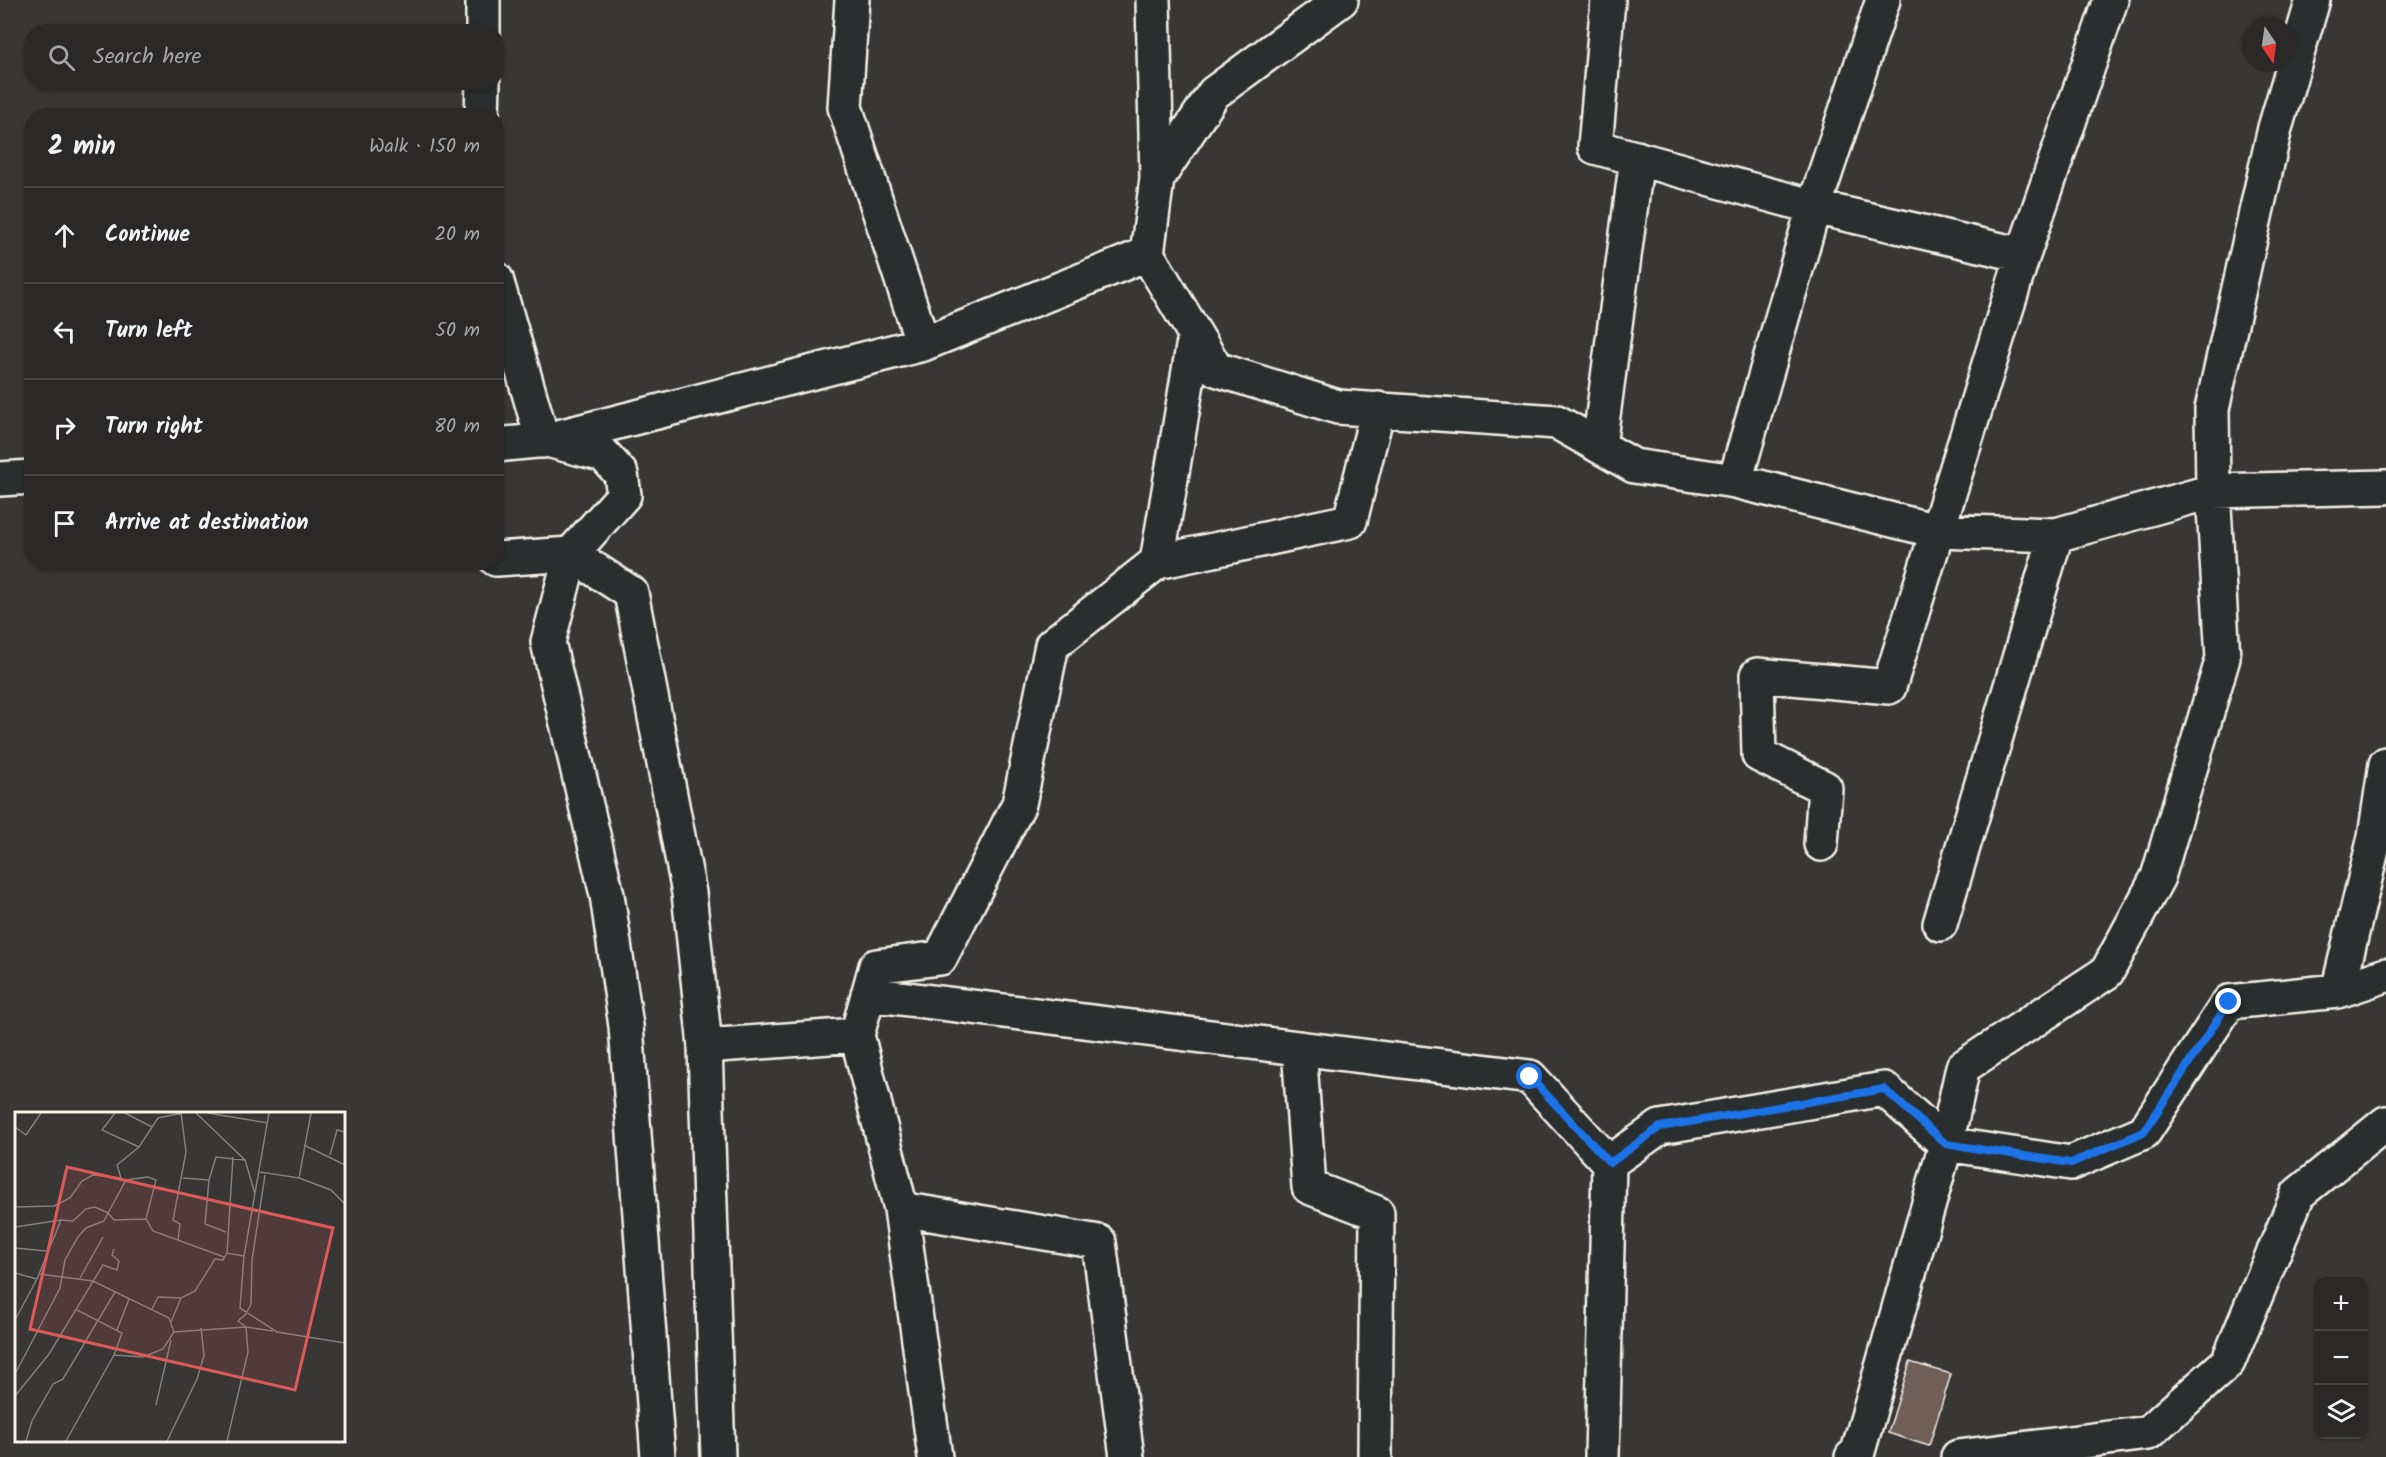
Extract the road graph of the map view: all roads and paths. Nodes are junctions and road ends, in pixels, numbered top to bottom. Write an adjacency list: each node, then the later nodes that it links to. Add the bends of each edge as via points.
1 (483, 0): 9 (street)
2 (852, 0): 19 (street, via 845,107)
3 (1153, 0): 13 (street)
4 (1341, 0): 13 (street, via 1214,93)
5 (1608, 0): 12 (street, via 1594,147)
6 (1882, 0): 14 (street)
7 (2111, 0): 16 (street)
8 (2313, 0): 28 (street, via 2275,128 2212,409)
9 (483, 24)
10 (483, 90): 11 (street)
11 (482, 108)
12 (1637, 158): 14 (street); 23 (street)
13 (1157, 178): 15 (street)
14 (1814, 207): 16 (street); 26 (street)
15 (1147, 254): 18 (street); 19 (street)
16 (2023, 255): 29 (street)
17 (504, 305): 21 (street)
18 (1195, 335): 20 (street, via 1216,369 1338,407); 33 (street)
19 (923, 344): 21 (street)
20 (1378, 409): 23 (street, via 1557,422); 33 (street, via 1350,521)
21 (545, 441): 22 (street); 31 (street, via 604,455 621,474 624,495)
22 (504, 444)
23 (1599, 446): 26 (street, via 1634,466)
24 (24, 478): 25 (street)
25 (0, 479)
26 (1735, 481): 29 (street)
27 (2386, 488): 28 (street)
28 (2213, 491): 30 (street); 44 (street, via 2223,658 2158,877 2107,972 1963,1067)
29 (1937, 531): 30 (street); 35 (street, via 1889,687 1757,675 1759,755 1825,788)
30 (2056, 535): 36 (street)
31 (571, 554): 32 (street); 41 (street, via 631,593 689,893); 47 (street, via 548,642 607,895 626,1026)
32 (504, 558)
33 (1157, 561): 39 (street, via 1052,645 1019,804 940,958 876,966)
34 (2386, 764): 38 (street, via 2375,837)
35 (1821, 844)
36 (1940, 924)
37 (2386, 975): 38 (street)
38 (2338, 991): 44 (street, via 2229,1002 2144,1132 2071,1163)
39 (868, 994): 40 (street); 42 (street)
40 (857, 1035): 41 (street); 46 (street)
41 (705, 1046): 48 (street)
42 (1299, 1048): 45 (street, via 1530,1077); 51 (street, via 1309,1187 1377,1213)
43 (2386, 1122): 54 (street, via 2298,1194 2228,1362 2148,1432)
44 (1946, 1144): 45 (street, via 1884,1089 1660,1127); 53 (street, via 1857,1455)
45 (1610, 1163): 52 (street)
46 (901, 1209): 49 (street); 50 (street, via 1099,1242)
47 (658, 1457)
48 (718, 1457)
49 (935, 1457)
50 (1127, 1457)
51 (1375, 1457)
52 (1602, 1457)
53 (1852, 1457)
54 (1958, 1457)

